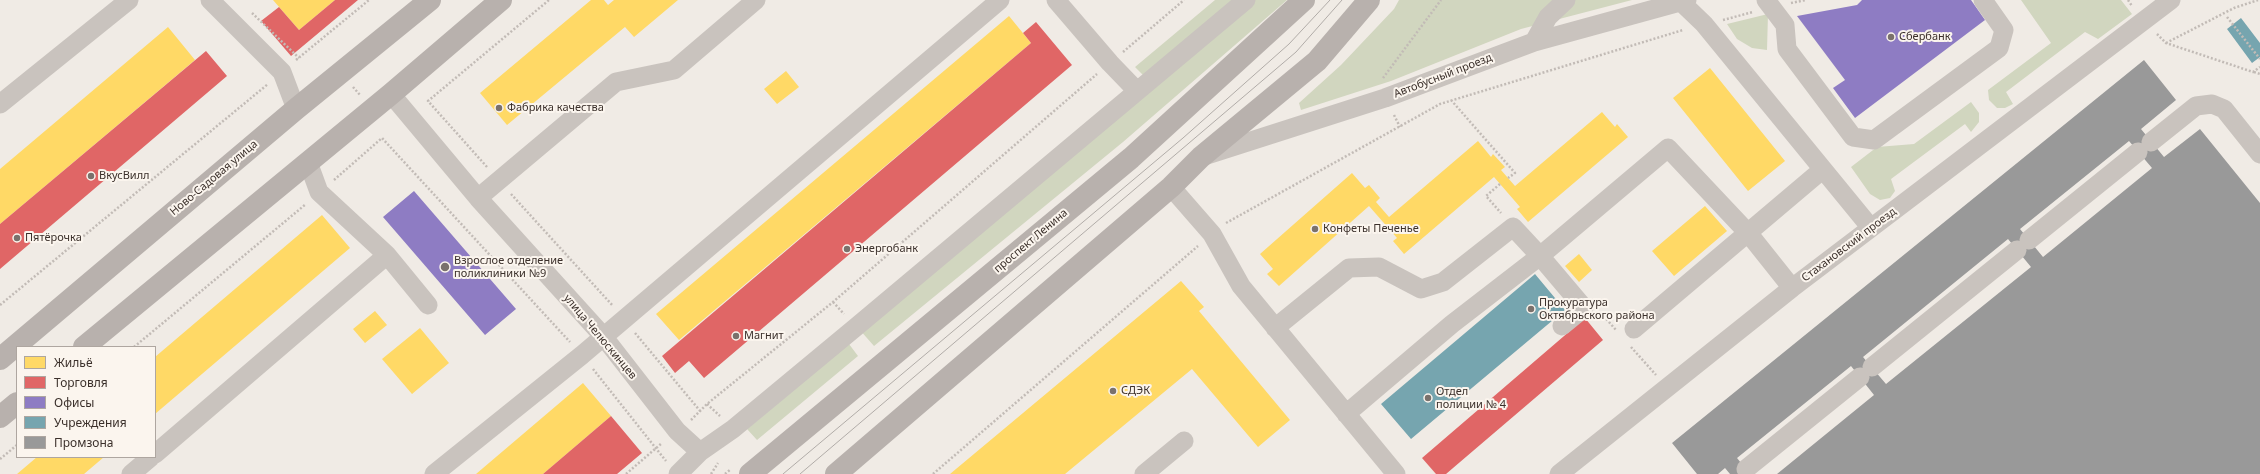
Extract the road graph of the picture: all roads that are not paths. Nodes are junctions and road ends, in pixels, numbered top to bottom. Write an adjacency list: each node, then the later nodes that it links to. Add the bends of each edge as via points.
1 (128, 0): 19 (street)
2 (210, 0): 20 (street, via 282,72)
3 (430, 0): 20 (main road, Ново-Садовая улица)
4 (501, 0): 18 (main road)
5 (756, 0): 26 (street, via 674,70 616,82)
6 (1000, 0): 36 (street)
7 (1056, 0): 17 (street, via 1110,63)
8 (1246, 0): 17 (street)
9 (1304, 0): 50 (main road, проспект Ленина, via 1131,158)
10 (1369, 0): 22 (main road, via 1317,61)
11 (1566, 0): 16 (street, via 1548,17)
12 (1983, 0): 15 (street, via 2004,30 1999,48 1874,140 1853,137 1787,49 1785,25)
13 (2171, 0): 27 (street, Стахановский проезд)
14 (1684, 1): 16 (street, Автобусный проезд); 24 (street)
15 (1769, 4)
16 (1534, 42): 22 (street, Автобусный проезд, via 1385,98)
17 (1137, 90): 43 (street, via 831,348 733,429)
18 (390, 94): 23 (main road); 26 (street, улица Челюскинцев)
19 (0, 104)
20 (296, 109): 38 (main road, Ново-Садовая улица)
21 (2260, 154): 46 (street, via 2224,109 2212,104 2196,106)
22 (1201, 157): 25 (main road)
23 (308, 162): 29 (street, via 319,192); 37 (main road)
24 (1822, 170): 27 (street); 28 (street)
25 (1170, 187): 34 (street, via 1212,234 1241,286); 51 (main road)
26 (478, 198): 36 (street, улица Челюскинцев)
27 (1871, 228): 31 (street, Стахановский проезд)
28 (1749, 234): 30 (street, via 1668,148); 31 (street); 35 (street)
29 (387, 255): 32 (street); 44 (street)
30 (1540, 256): 33 (street, via 1584,308); 34 (street, via 1513,227 1443,282 1421,289 1379,267 1349,268); 40 (street, via 1452,324)
31 (1792, 288): 54 (street, Стахановский проезд)
32 (428, 305)
33 (1562, 326)
34 (1275, 328): 40 (street)
35 (1634, 330)
36 (603, 336): 43 (street, улица Челюскинцев, via 677,431); 48 (street)
37 (85, 346)
38 (0, 359)
39 (16, 404): 41 (main road)
40 (1346, 414): 53 (street)
41 (0, 417)
42 (1184, 441): 52 (street)
43 (700, 452): 49 (street)
44 (156, 453)
45 (150, 458): 47 (street)
46 (1746, 469)
47 (132, 474)
48 (434, 474)
49 (678, 474)
50 (750, 474)
51 (836, 474)
52 (1144, 474)
53 (1396, 474)
54 (1559, 474)

